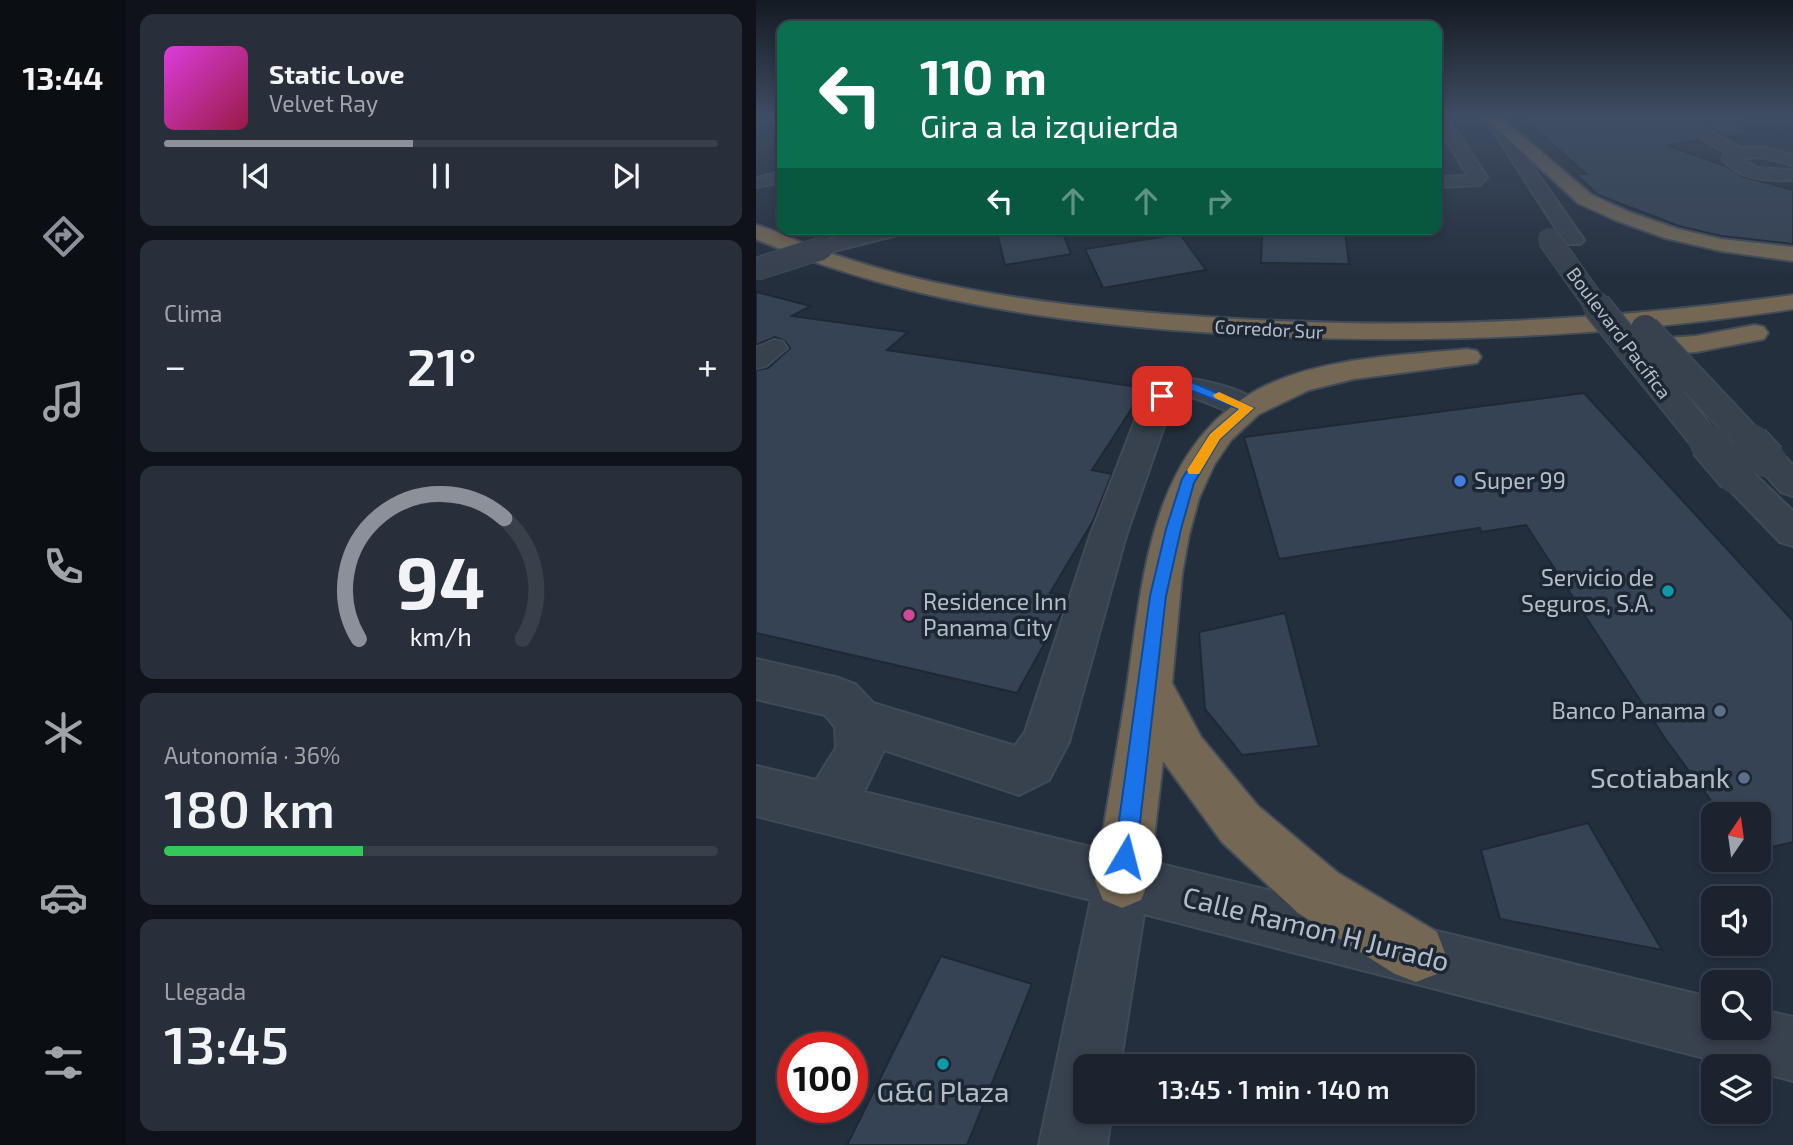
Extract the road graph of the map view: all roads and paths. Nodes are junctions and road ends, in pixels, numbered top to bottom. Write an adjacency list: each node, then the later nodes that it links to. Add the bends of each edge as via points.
1 (1474, 170): 7 (street, via 1478,177 1474,181)
2 (1520, 170): 11 (street, Boulevard Pacífica)
3 (1552, 170): 13 (highway, via 1585,199 1672,234)
4 (1752, 170): 5 (street)
5 (1793, 175)
6 (777, 178): 8 (street)
7 (1442, 182)
8 (760, 183)
9 (756, 231): 15 (highway, Corredor Sur, via 865,272 956,294 1058,312 1200,325 1484,334 1621,326)
10 (874, 235): 14 (street, bridge)
11 (1555, 235): 19 (street, Boulevard Pacífica, bridge); 20 (street, Boulevard Pacífica, bridge, via 1604,317 1685,419)
12 (756, 254): 18 (highway, Corredor Sur, via 840,286 926,311 1046,331 1309,354 1480,356 1352,371 1289,386)
13 (1793, 254)
14 (756, 269)
15 (1793, 302)
16 (1793, 326): 17 (highway, via 1696,344)
17 (1599, 351)
18 (1248, 408): 22 (highway, via 1215,437 1187,483 1158,596); 23 (street, via 1205,389 1181,386 1171,387 1155,408 1108,536 1045,743 1032,764 1019,771)
19 (1793, 484)
20 (1793, 533)
21 (756, 679): 23 (street, via 839,698)
22 (1149, 684): 26 (highway); 27 (highway, via 1184,753 1240,824 1318,892)
23 (858, 720): 25 (street, via 860,751)
24 (756, 791): 25 (street, Calle Ramon H Jurado)
25 (828, 809): 26 (street, Calle Ramon H Jurado)
26 (1122, 881): 27 (street, Calle Ramon H Jurado); 29 (street)
27 (1416, 953): 28 (street, Calle Ramon H Jurado)
28 (1793, 1049)
29 (1089, 1054)
30 (1077, 1124): 31 (street)
31 (1073, 1145)

